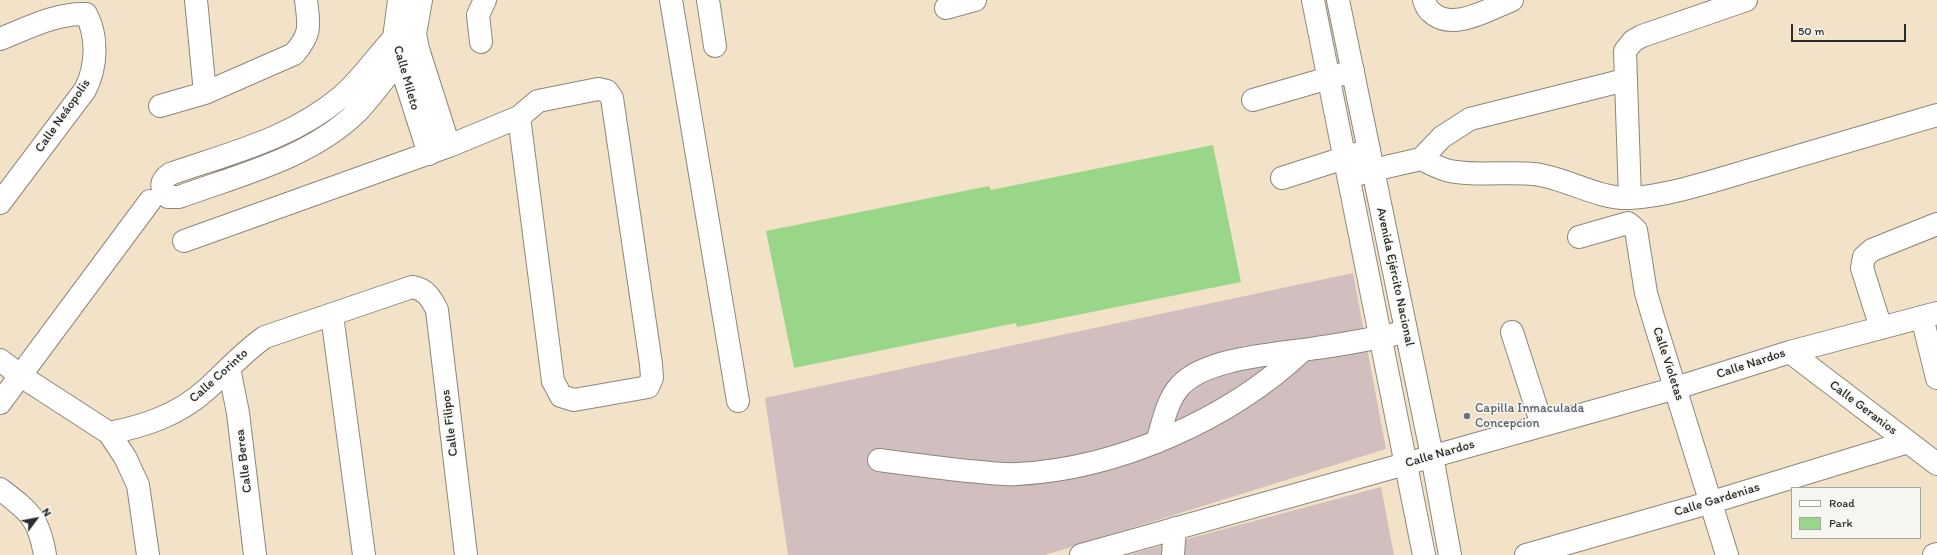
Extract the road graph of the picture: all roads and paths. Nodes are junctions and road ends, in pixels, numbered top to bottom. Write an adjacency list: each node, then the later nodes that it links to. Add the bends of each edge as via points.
1 (196, 0): 23 (street)
2 (306, 0): 23 (street, via 309,27 304,42 294,54)
3 (399, 0): 15 (street, Calle Mileto)
4 (421, 0): 28 (street, Calle Mileto, via 415,34)
5 (485, 0): 17 (street, via 478,15)
6 (671, 0): 54 (street)
7 (708, 0): 18 (street)
8 (975, 0): 14 (street)
9 (1313, 0): 21 (street, Avenida Ejército Nacional)
10 (1338, 0): 20 (street, Avenida Ejército Nacional)
11 (1424, 0): 12 (street, via 1429,11 1444,20 1455,21)
12 (1512, 0)
13 (1746, 0): 22 (street, via 1668,26 1633,41 1625,52)
14 (946, 8)
15 (394, 38): 19 (street, Calle Mileto); 19 (street, via 342,96 317,115 286,133 170,174 164,178 163,191 168,197 179,197 313,144 330,134 356,112)
16 (0, 39): 36 (street, Calle Neáopolis, via 56,17 72,14 86,14 92,25 94,37 94,69 85,90)
17 (481, 42)
18 (715, 46)
19 (399, 60): 29 (street, Calle Mileto)
20 (1353, 71): 21 (street); 31 (street, Avenida Ejército Nacional)
21 (1329, 78): 24 (street); 32 (street, Avenida Ejército Nacional)
22 (1625, 80): 30 (street, via 1470,119 1442,137); 34 (street)
23 (205, 93): 25 (street)
24 (1253, 100)
25 (160, 106)
26 (1937, 114): 34 (street, via 1712,181 1650,196)
27 (520, 117): 27 (street, via 553,381 561,396 574,400 648,386 652,378 651,364 612,98 607,91 598,89 538,100); 28 (street)
28 (449, 146): 29 (street)
29 (429, 154): 39 (street)
30 (1421, 159): 31 (street); 34 (street, via 1446,170 1465,173 1547,176 1600,194)
31 (1371, 160): 32 (street); 44 (street, Avenida Ejército Nacional)
32 (1347, 167): 33 (street); 46 (street, Avenida Ejército Nacional)
33 (1282, 178)
34 (1630, 198)
35 (150, 201): 51 (street)
36 (0, 203)
37 (1937, 224): 43 (street, via 1872,250 1864,257 1862,268)
38 (1580, 237): 53 (street, Calle Violetas, via 1628,223 1636,230 1646,293)
39 (184, 241)
40 (427, 293): 41 (street, Calle Corinto, via 420,288 412,287); 72 (street, Calle Filipos, via 437,310)
41 (332, 315): 50 (street, Calle Corinto, via 265,337 249,348); 71 (street)
42 (1929, 315): 43 (street, Calle Nardos); 52 (street)
43 (1882, 328): 48 (street, Calle Nardos)
44 (1406, 332): 46 (street); 60 (street, Avenida Ejército Nacional)
45 (1512, 332): 56 (street)
46 (1381, 337): 47 (street); 62 (street, Avenida Ejército Nacional)
47 (1303, 350): 58 (street, via 1271,378 1239,399); 58 (street, via 1259,354 1202,370 1190,377 1174,393)
48 (1790, 352): 53 (street, Calle Nardos); 59 (street, Calle Geranios)
49 (0, 360): 51 (street)
50 (229, 368): 57 (street, Calle Corinto, via 184,407 159,420); 70 (street, Calle Berea, via 238,413)
51 (20, 376): 55 (street); 57 (street)
52 (1937, 378)
53 (1676, 388): 56 (street, Calle Nardos); 65 (street, Calle Violetas)
54 (738, 401)
55 (0, 403)
56 (1542, 425): 60 (street, Calle Nardos)
57 (109, 433): 69 (street, via 125,457 138,485)
58 (1157, 442): 61 (street, via 1078,466 1016,474)
59 (1908, 442): 63 (street, Calle Geranios); 65 (street, Calle Gardenias)
60 (1432, 456): 62 (street, Calle Nardos); 76 (street, Avenida Ejército Nacional)
61 (879, 460)
62 (1406, 464): 66 (street, Calle Nardos); 75 (street, Avenida Ejército Nacional)
63 (1937, 464)
64 (0, 489): 68 (street, via 27,509 37,524)
65 (1712, 502): 77 (street, Calle Gardenias); 78 (street, Calle Violetas)
66 (1175, 528): 73 (street, Calle Nardos); 74 (street)
67 (1937, 554): 79 (street)
68 (45, 555)
69 (148, 555)
70 (255, 555)
71 (364, 555)
72 (466, 555)
73 (1081, 555)
74 (1173, 555)
75 (1424, 555)
76 (1450, 555)
77 (1526, 555)
78 (1727, 555)
79 (1934, 555)

